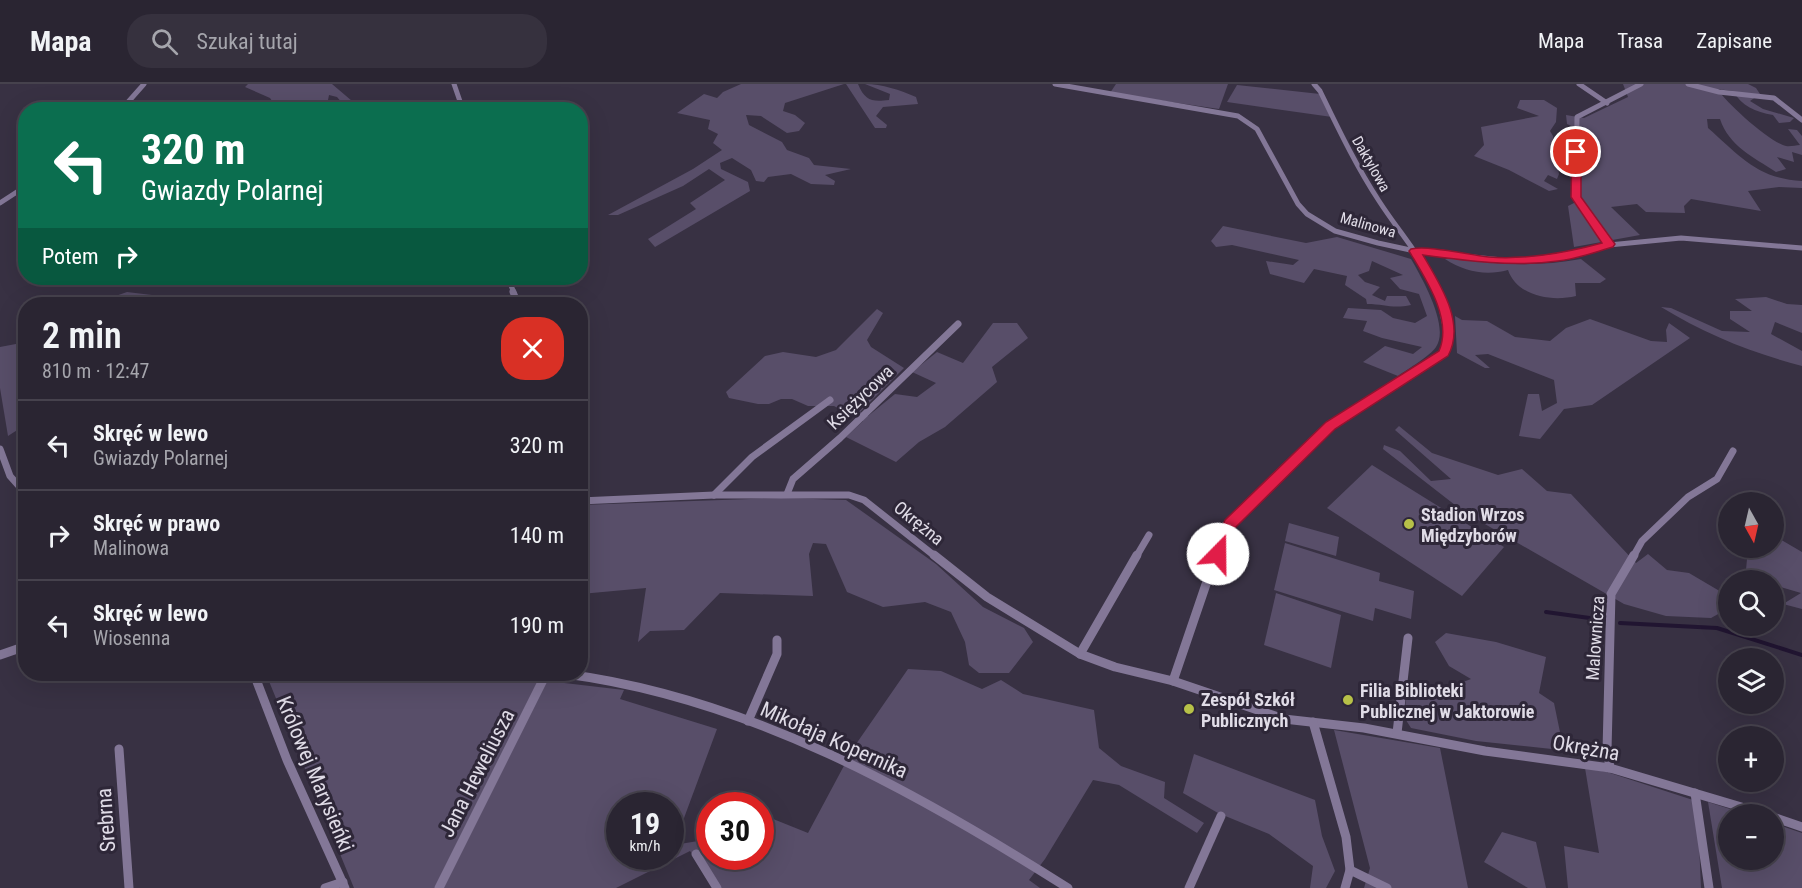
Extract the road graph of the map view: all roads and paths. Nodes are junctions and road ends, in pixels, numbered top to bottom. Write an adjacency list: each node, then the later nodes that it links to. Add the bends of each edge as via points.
1 (144, 84): 8 (street)
2 (454, 84): 9 (street)
3 (1055, 84): 16 (street, Malinowa, via 1238,116 1257,129 1298,204 1315,221 1345,234)
4 (1314, 84): 16 (street, Daktylowa, via 1373,191)
5 (1578, 84): 10 (street)
6 (1641, 84): 10 (street)
7 (1688, 84): 11 (street, via 1774,98)
8 (128, 102)
9 (460, 102)
10 (1607, 103): 14 (street, via 1577,117 1576,197)
11 (1802, 120)
12 (18, 191): 13 (street)
13 (0, 203)
14 (1609, 244): 15 (street, Malinowa, via 1681,238); 16 (street, Malinowa, via 1528,261)
15 (1802, 248)
16 (1415, 251): 34 (street, Daktylowa, via 1444,307 1449,340 1444,353 1331,425 1230,524)
17 (958, 324): 22 (street, Księżycowa, via 793,479)
18 (830, 400): 23 (street, via 755,456)
19 (0, 449): 21 (street, via 10,476)
20 (1733, 451): 39 (street, Malownicza, via 1716,480 1688,497 1642,542 1611,594 1607,750)
21 (18, 485)
22 (787, 494): 23 (street, Okrężna); 29 (street, Okrężna, via 849,495 864,500 987,597)
23 (714, 495): 24 (street, Okrężna)
24 (588, 501)
25 (1149, 534): 29 (street)
26 (1408, 638): 37 (street)
27 (777, 640): 35 (street, via 777,654)
28 (18, 649): 30 (street)
29 (1080, 654): 34 (street, Okrężna)
30 (0, 656)
31 (588, 678): 35 (street, Mikołaja Kopernika, via 636,687)
32 (257, 681): 47 (street, Królowej Marysieńki, via 287,760)
33 (542, 681): 50 (street, Jana Heweliusza)
34 (1173, 681): 36 (street, Okrężna, via 1284,719)
35 (748, 721): 52 (street, Mikołaja Kopernika, via 837,756 924,800)
36 (1312, 722): 37 (street, Okrężna); 46 (street, via 1346,837)
37 (1397, 734): 39 (street, Okrężna)
38 (119, 749): 48 (street, Srebrna)
39 (1610, 768): 40 (street, Okrężna)
40 (1695, 793): 41 (street, Okrężna); 56 (street)
41 (1732, 804)
42 (1221, 816): 53 (street)
43 (1784, 821): 44 (street)
44 (1802, 827)
45 (706, 870): 51 (street)
46 (1350, 870): 54 (street); 55 (street)
47 (344, 885): 49 (street)
48 (129, 888)
49 (325, 888)
50 (438, 888)
51 (717, 888)
52 (1068, 888)
53 (1189, 888)
54 (1345, 888)
55 (1387, 888)
56 (1709, 888)

